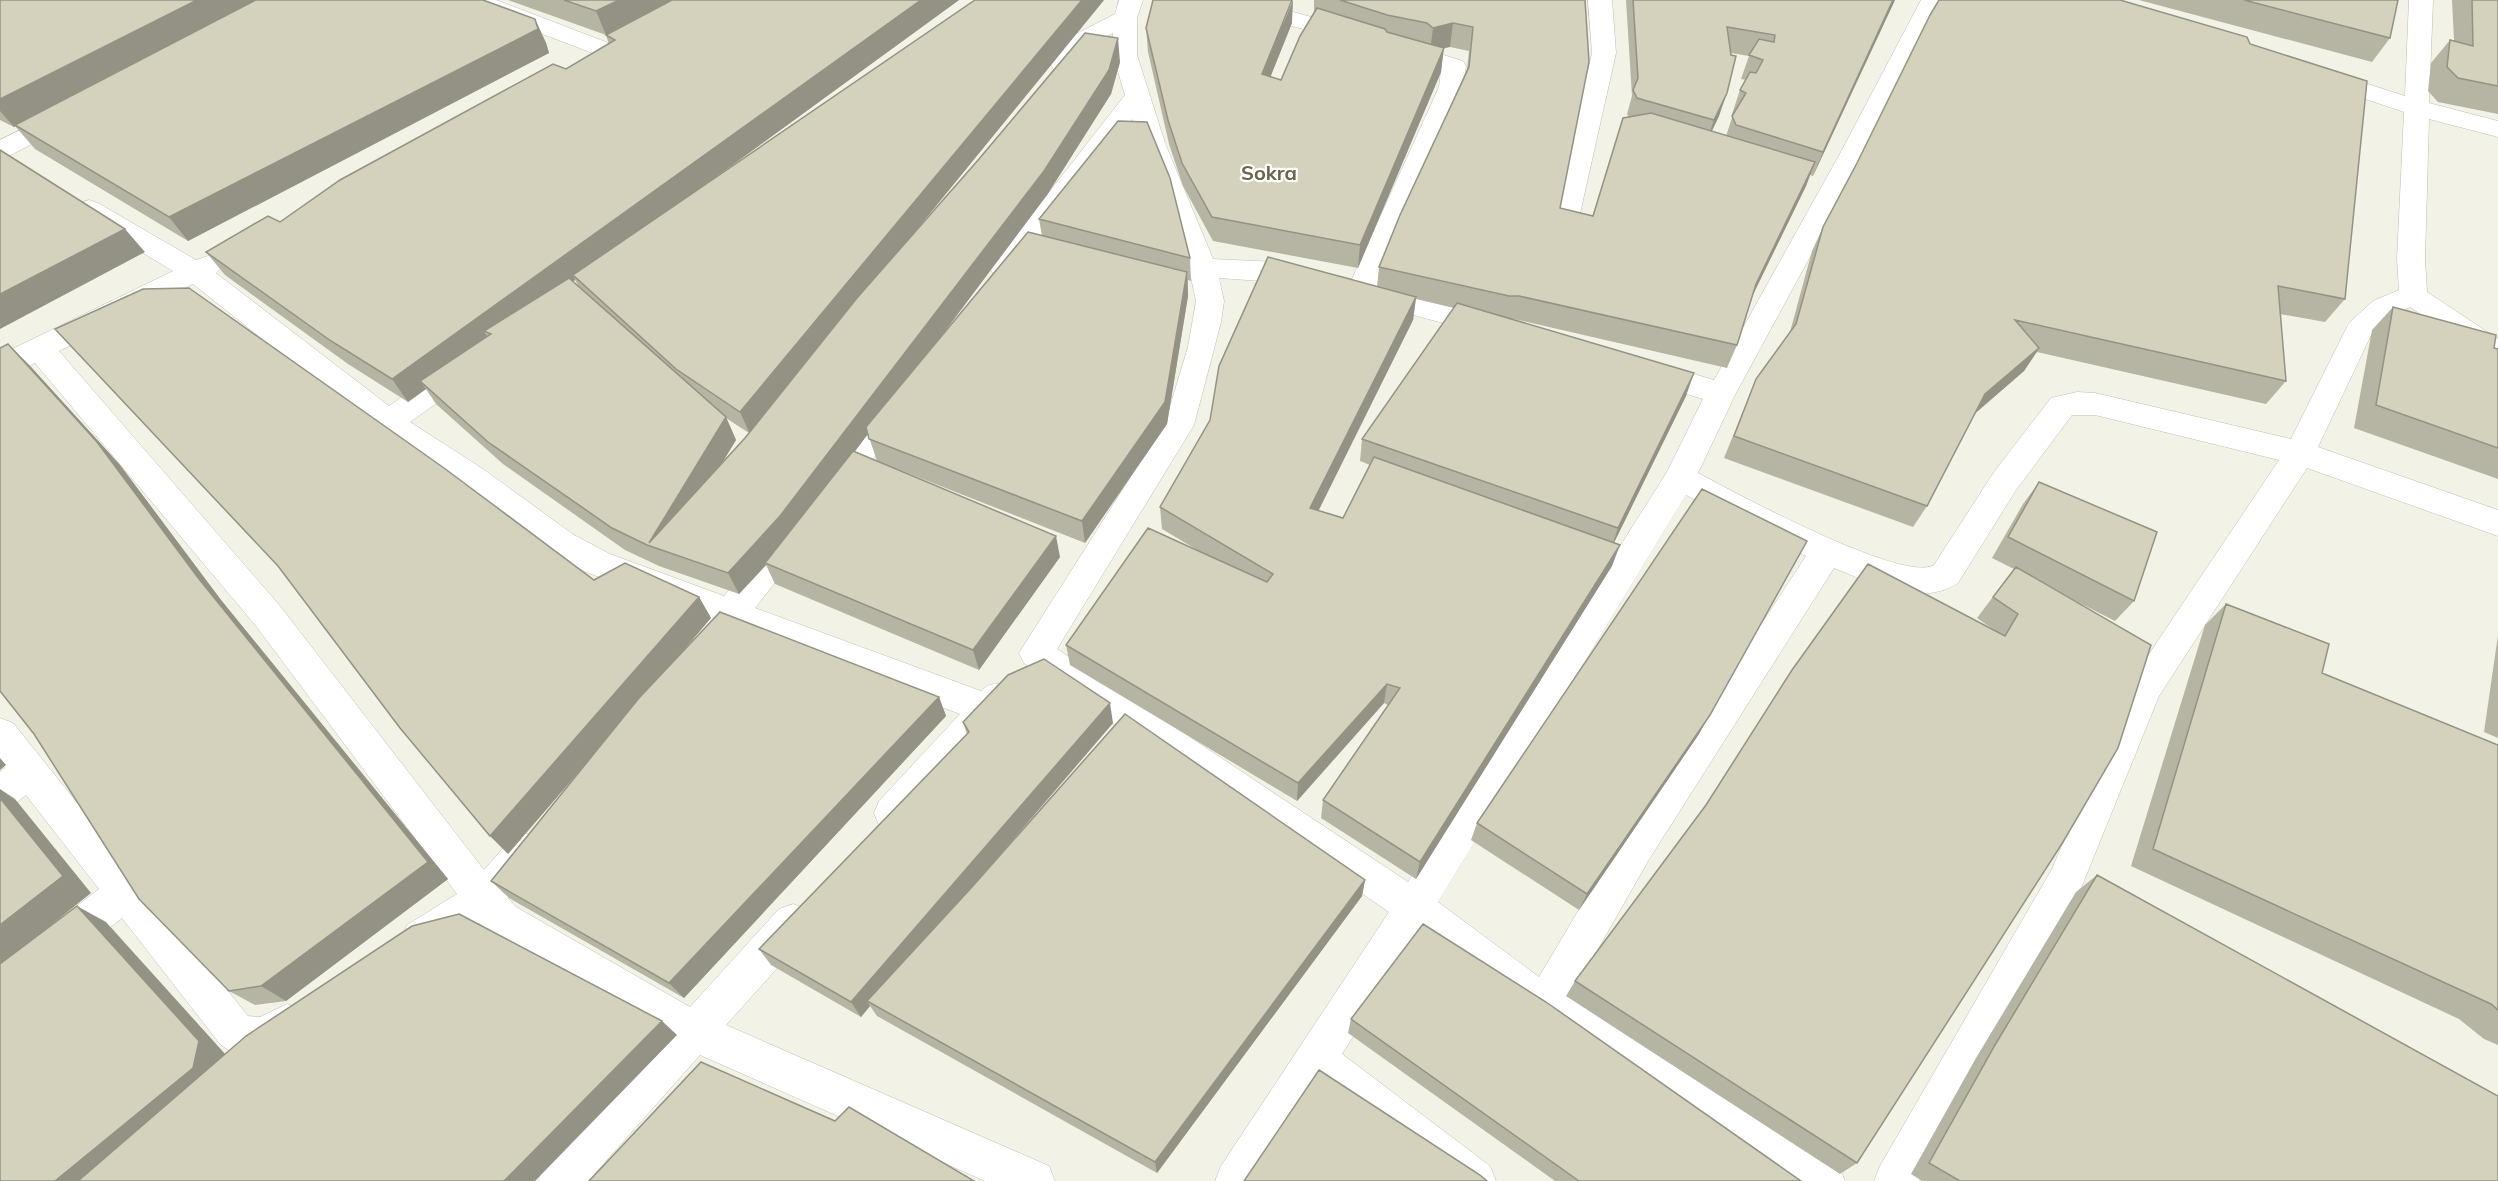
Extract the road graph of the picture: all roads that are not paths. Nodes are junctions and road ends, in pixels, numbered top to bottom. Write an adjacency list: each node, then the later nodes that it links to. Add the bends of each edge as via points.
1 (475, 0): 9 (street, via 613,44)
2 (1223, 0): 8 (street)
3 (1314, 0): 8 (street)
4 (1600, 0): 18 (street, via 1604,53)
5 (1933, 0): 30 (street)
6 (2421, 0): 14 (street)
7 (1128, 9): 11 (street, via 1084,39); 12 (street, via 1125,55)
8 (1299, 21): 22 (street, via 1454,66 1451,87)
9 (580, 62)
10 (2306, 71): 14 (street)
11 (1045, 89)
12 (1137, 96): 20 (street); 23 (street)
13 (84, 106): 16 (street)
14 (2416, 108): 15 (street); 24 (street)
15 (2498, 129)
16 (7, 158)
17 (62, 193): 21 (street)
18 (1566, 218)
19 (237, 249): 21 (street)
20 (1203, 268): 22 (street, via 1277,273); 37 (street, via 1210,301 1207,322 1179,425)
21 (196, 272): 25 (street); 31 (street)
22 (1361, 291): 30 (street, via 1542,339)
23 (983, 295)
24 (2413, 296): 26 (street); 32 (street, via 2388,303 2359,330)
25 (40, 349): 28 (street); 46 (street, via 268,616)
26 (2498, 353)
27 (484, 354): 31 (street)
28 (0, 368)
29 (917, 381): 36 (street)
30 (1721, 393): 33 (street)
31 (388, 422): 36 (street, via 563,544 598,563)
32 (2300, 453): 34 (street); 35 (street, via 2095,404 2062,406 2005,481 1946,574 1933,582 1917,581 1880,572); 59 (street, via 2145,689 2081,888)
33 (1680, 478): 35 (street); 47 (street)
34 (2498, 523)
35 (1827, 551): 50 (street, via 1635,849)
36 (732, 614): 38 (street); 39 (street)
37 (1036, 653): 39 (street); 47 (street)
38 (685, 667)
39 (987, 709): 43 (street)
40 (0, 734): 41 (street)
41 (15, 782): 44 (street)
42 (545, 828): 46 (street)
43 (874, 833)
44 (125, 892): 49 (street); 51 (street, via 240,1036 255,1039 275,1032)
45 (817, 895): 52 (street)
46 (483, 899): 48 (street); 52 (street, via 502,920 522,933)
47 (1414, 907): 50 (street); 53 (street)
48 (390, 958)
49 (0, 990)
50 (1544, 1005): 58 (street)
51 (314, 1007)
52 (693, 1031): 54 (street); 55 (street)
53 (1315, 1059): 56 (street); 57 (street)
54 (559, 1181)
55 (1034, 1181)
56 (1236, 1181)
57 (1475, 1181)
58 (1824, 1181)
59 (1895, 1181)

